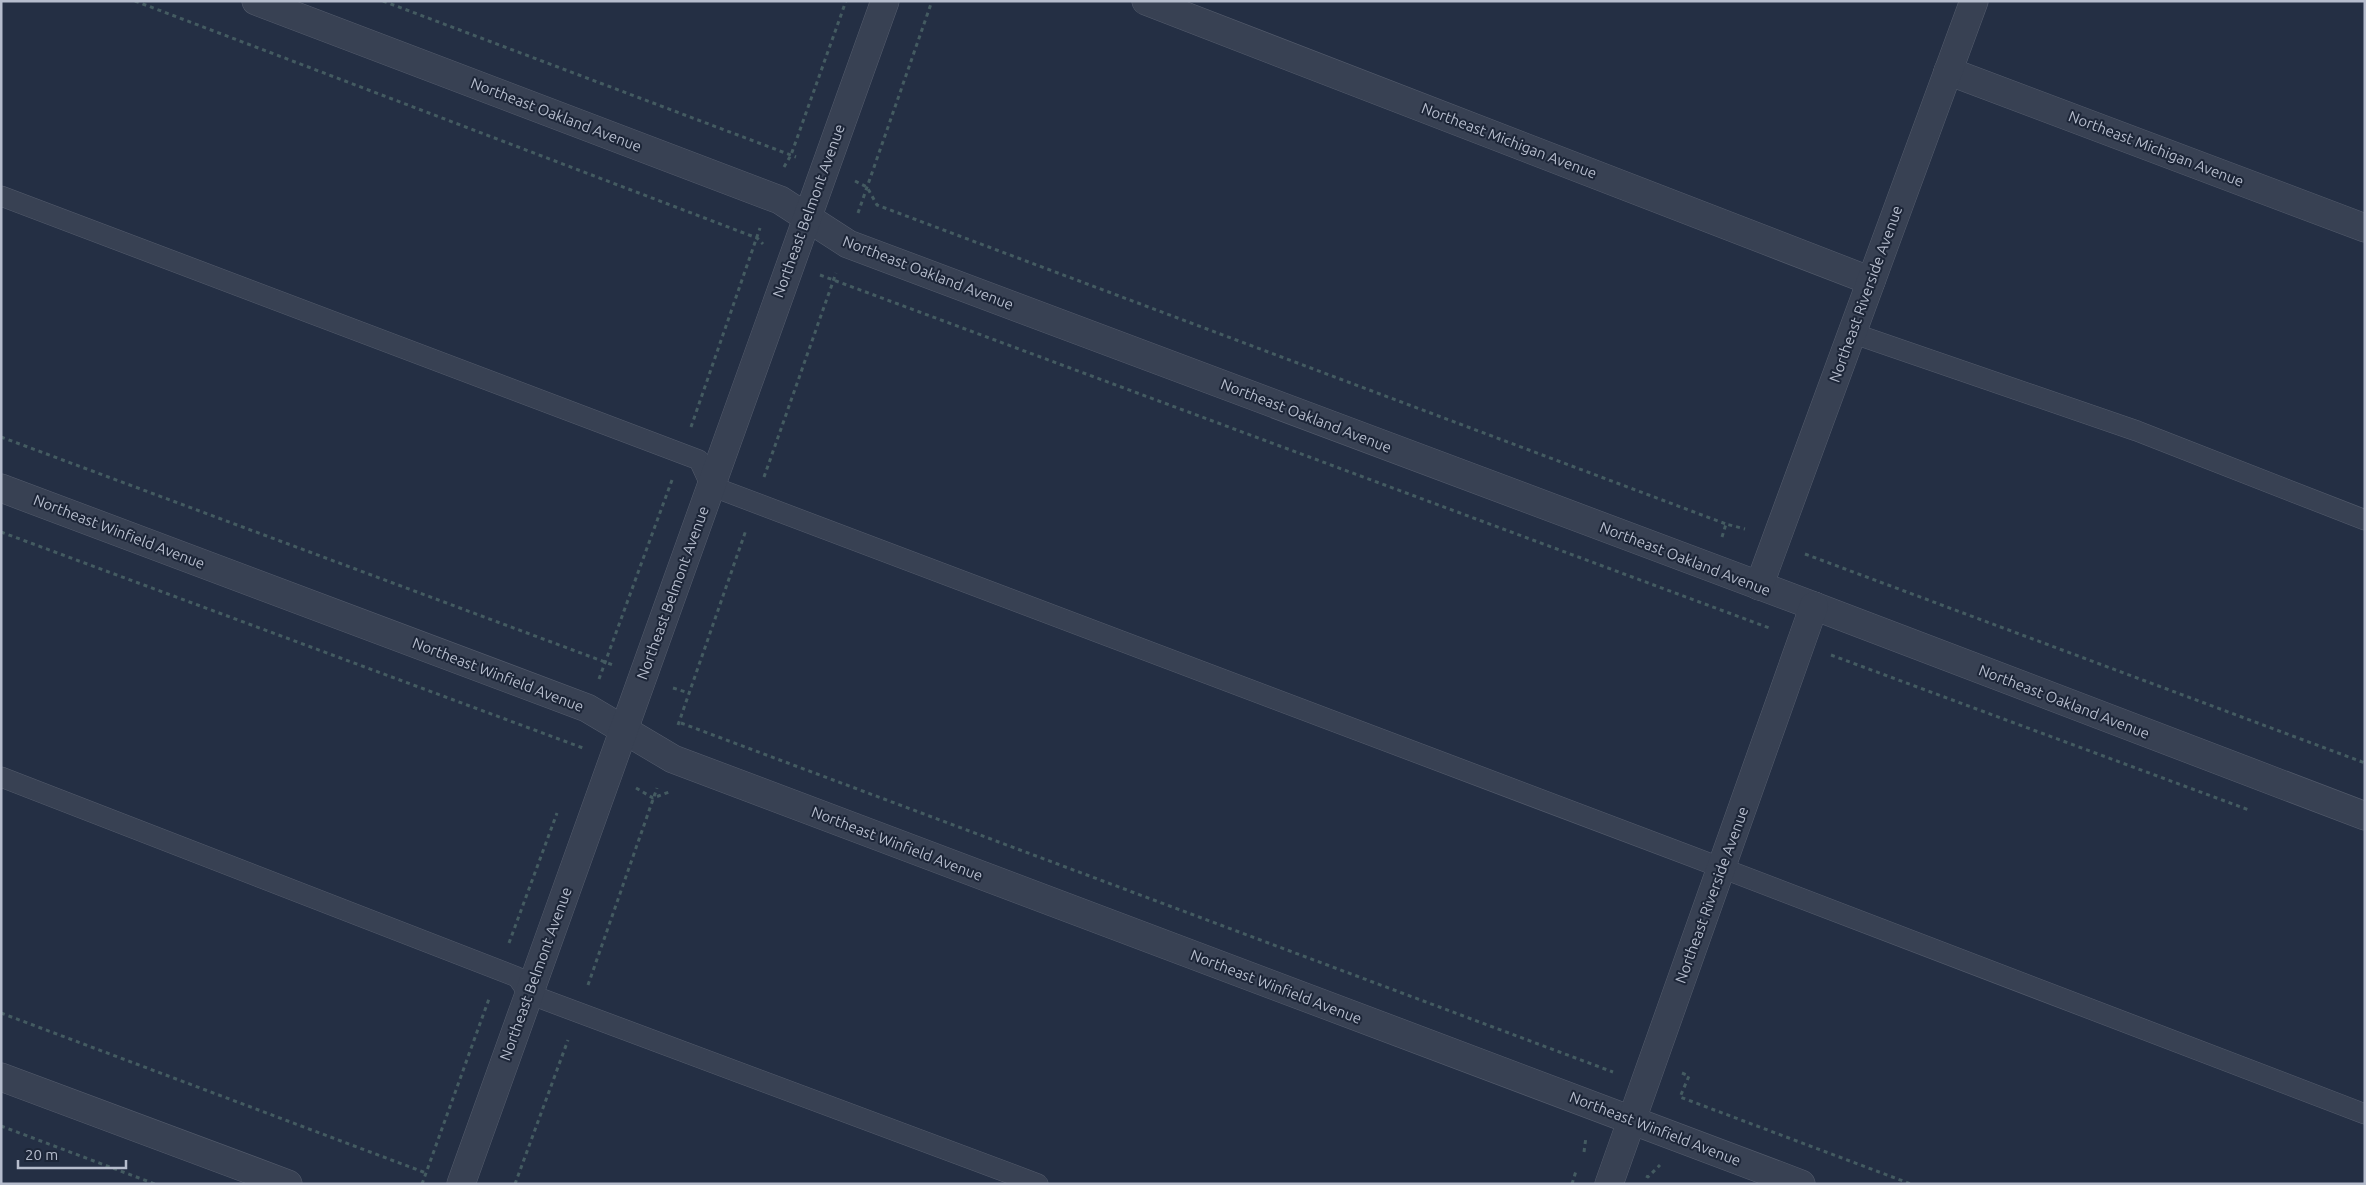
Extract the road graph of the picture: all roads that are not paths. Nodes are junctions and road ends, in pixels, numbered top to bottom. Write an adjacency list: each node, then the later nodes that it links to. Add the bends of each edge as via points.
1 (256, 1): 7 (street, Northeast Oakland Avenue, via 768,195)
2 (885, 1): 7 (street, Northeast Belmont Avenue)
3 (1146, 1): 9 (street, Northeast Michigan Avenue)
4 (1974, 1): 5 (street, Northeast Riverside Avenue)
5 (1948, 71): 8 (street, Northeast Michigan Avenue); 9 (street, Northeast Riverside Avenue)
6 (1, 196): 11 (lane, via 682,453 699,460)
7 (807, 218): 11 (street, Northeast Belmont Avenue); 14 (street, Northeast Oakland Avenue, via 848,244)
8 (2365, 228)
9 (1871, 281): 10 (street, Northeast Riverside Avenue)
10 (1852, 333): 13 (lane, via 2137,431); 14 (street, Northeast Riverside Avenue)
11 (711, 486): 16 (street, Northeast Belmont Avenue); 19 (lane)
12 (1, 488): 16 (street, Northeast Winfield Avenue, via 587,708)
13 (2365, 520)
14 (1759, 586): 15 (street, Northeast Oakland Avenue)
15 (1814, 606): 18 (street, Northeast Oakland Avenue); 19 (street, Northeast Riverside Avenue)
16 (623, 731): 20 (street, Northeast Belmont Avenue); 23 (street, Northeast Winfield Avenue, via 668,756)
17 (1, 778): 20 (lane, via 517,976)
18 (2365, 816)
19 (1722, 868): 22 (lane); 23 (street, Northeast Riverside Avenue)
20 (529, 994): 25 (street, Northeast Belmont Avenue); 26 (lane)
21 (1, 1077): 24 (street)
22 (2365, 1114)
23 (1632, 1121): 27 (street, Northeast Riverside Avenue); 28 (street, Northeast Winfield Avenue)
24 (288, 1184)
25 (461, 1184)
26 (1038, 1184)
27 (1609, 1184)
28 (1801, 1184)

